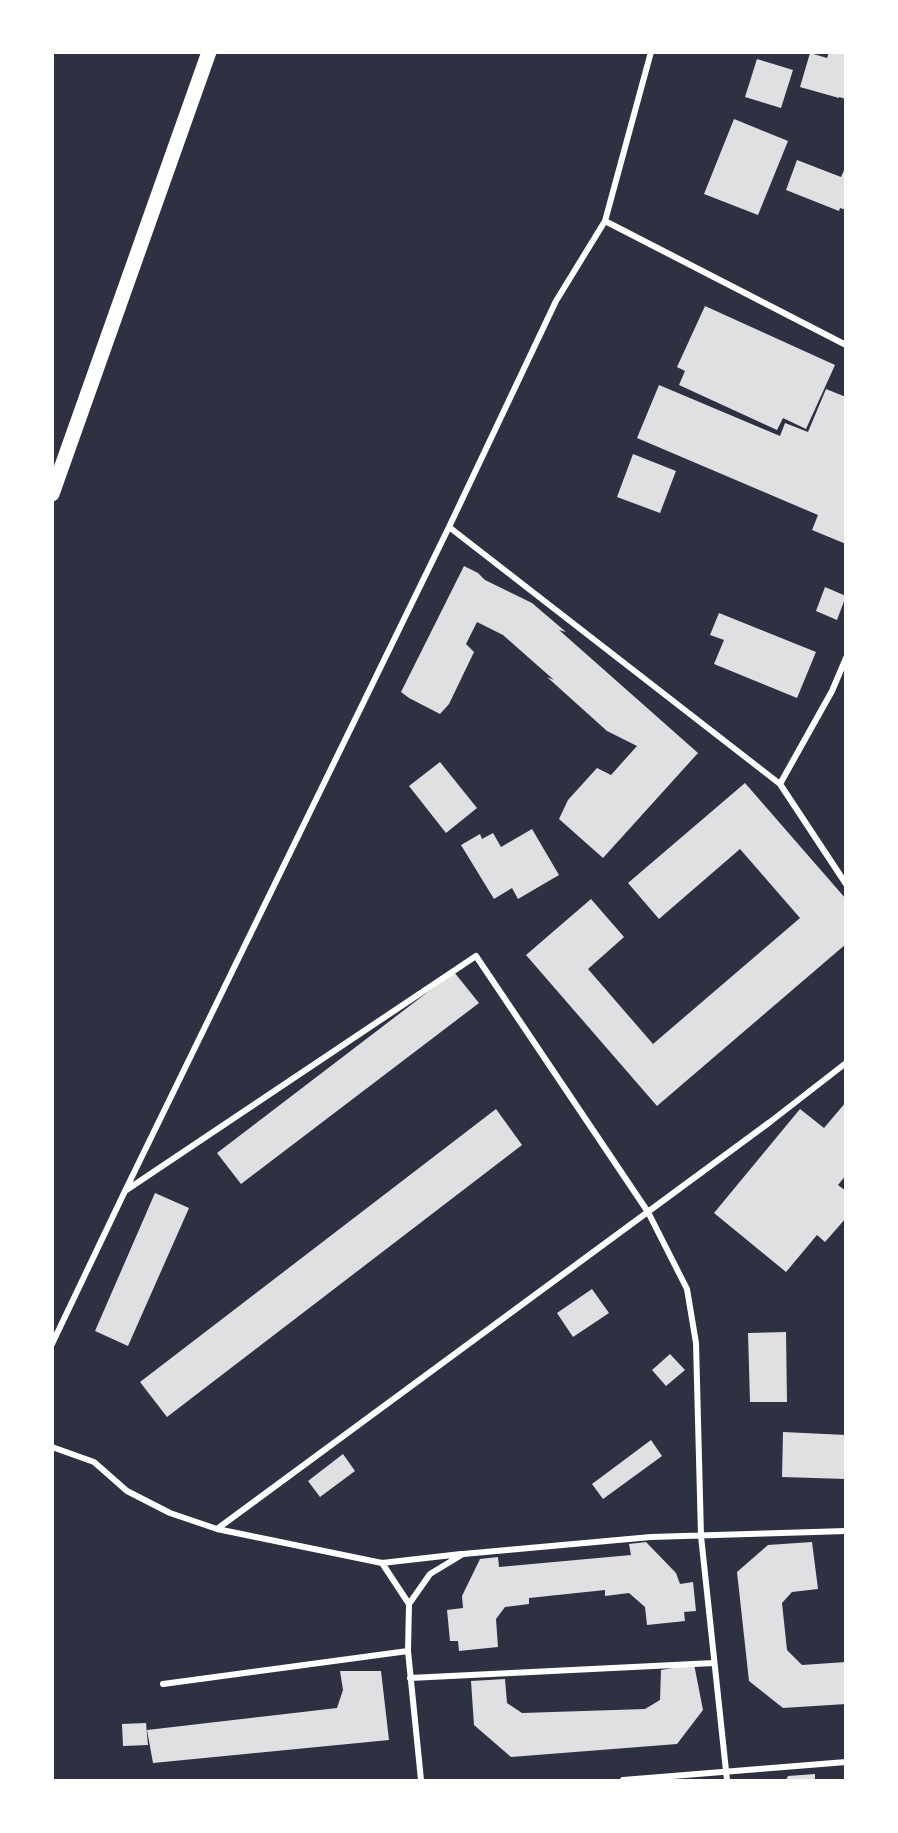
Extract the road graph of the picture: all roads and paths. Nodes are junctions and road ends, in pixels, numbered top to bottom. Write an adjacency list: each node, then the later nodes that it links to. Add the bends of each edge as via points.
1 (209, 52): 5 (main road)
2 (651, 52): 3 (street)
3 (605, 221): 4 (street); 6 (street, via 556,301)
4 (846, 345)
5 (52, 494)
6 (449, 527): 8 (street); 11 (street)
7 (846, 658): 8 (street)
8 (780, 784): 9 (street)
9 (846, 884)
10 (846, 1063): 12 (street)
11 (125, 1191): 12 (street, via 476,956); 13 (street)
12 (648, 1212): 15 (street); 17 (street, via 687,1289 696,1343)
13 (52, 1344)
14 (52, 1447): 15 (street, via 94,1462 127,1491 170,1513)
15 (217, 1529): 19 (street)
16 (846, 1531): 17 (street)
17 (701, 1536): 18 (street); 22 (street)
18 (463, 1554): 19 (street); 20 (street, via 430,1574)
19 (382, 1563): 20 (street)
20 (409, 1604): 21 (street)
21 (408, 1651): 23 (street); 24 (street)
22 (714, 1663): 23 (street); 26 (street)
23 (410, 1678): 27 (street)
24 (163, 1684)
25 (846, 1762): 26 (street)
26 (726, 1773): 28 (street); 29 (street)
27 (421, 1780)
28 (623, 1780)
29 (727, 1780)

